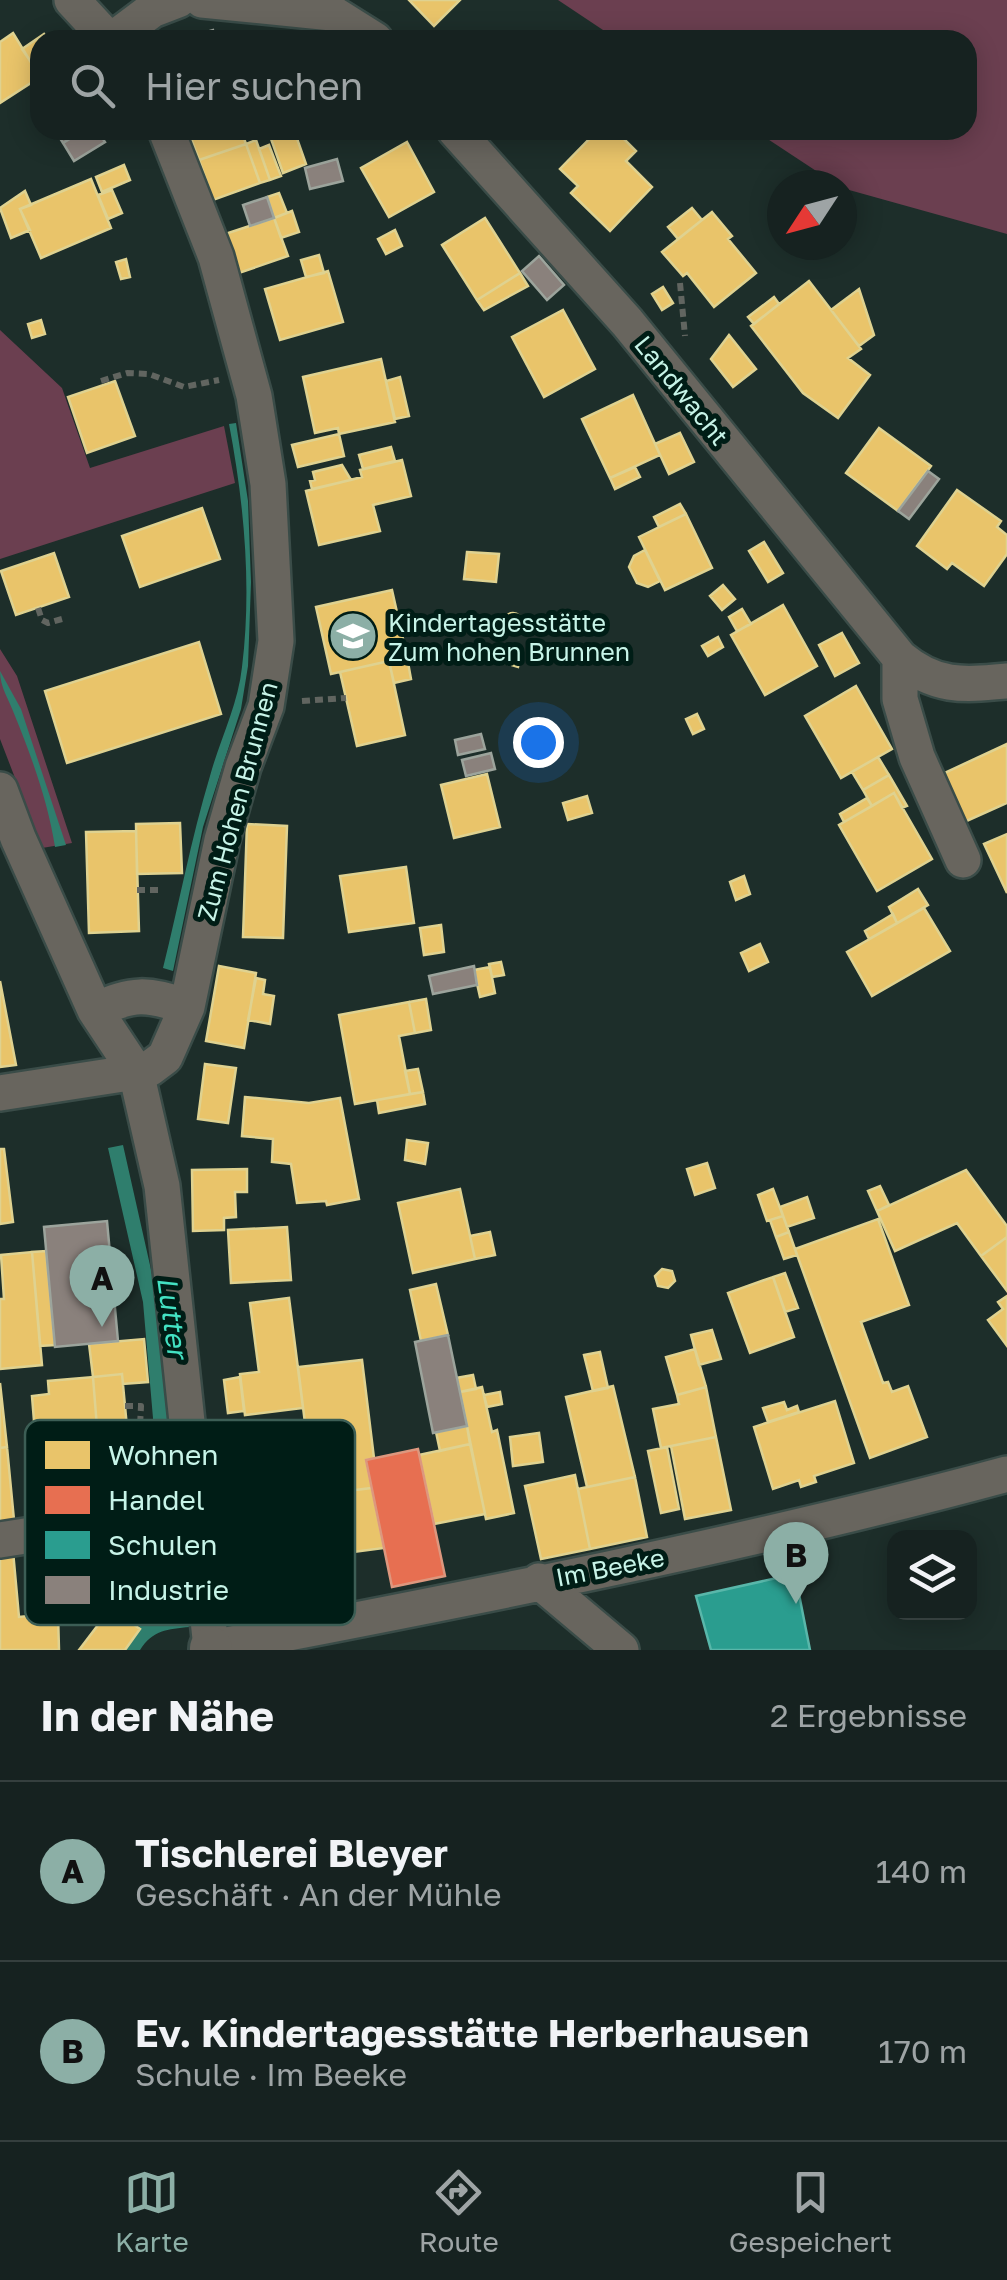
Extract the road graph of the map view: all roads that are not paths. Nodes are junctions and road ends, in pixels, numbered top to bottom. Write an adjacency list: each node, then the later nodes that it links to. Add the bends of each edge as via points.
1 (72, 0): 4 (street)
2 (178, 0): 5 (street)
3 (202, 0): 6 (street, via 332,13)
4 (101, 30)
5 (125, 30)
6 (359, 30)
7 (170, 140): 13 (street, Zum Hohen Brunnen, via 216,257 249,374 268,484 276,641 266,706 222,840)
8 (465, 140): 9 (street, Landwacht, via 627,322)
9 (900, 658): 10 (street, Landwacht, via 941,682); 12 (street, via 900,699 918,758)
10 (1007, 681)
11 (0, 790): 14 (street)
12 (963, 860)
13 (186, 1007): 14 (street, via 138,994); 15 (street, Zum Hohen Brunnen, via 165,1058)
14 (95, 1010): 15 (street)
15 (136, 1072): 16 (street); 17 (street, via 162,1186)
16 (0, 1094)
17 (166, 1420)
18 (1007, 1474): 21 (street, Im Beeke, via 851,1515)
19 (25, 1536): 20 (street)
20 (0, 1540)
21 (539, 1581): 22 (street, Im Beeke); 26 (street)
22 (355, 1619)
23 (203, 1625): 25 (street)
24 (327, 1625): 25 (street, Im Beeke)
25 (211, 1649)
26 (620, 1650)

